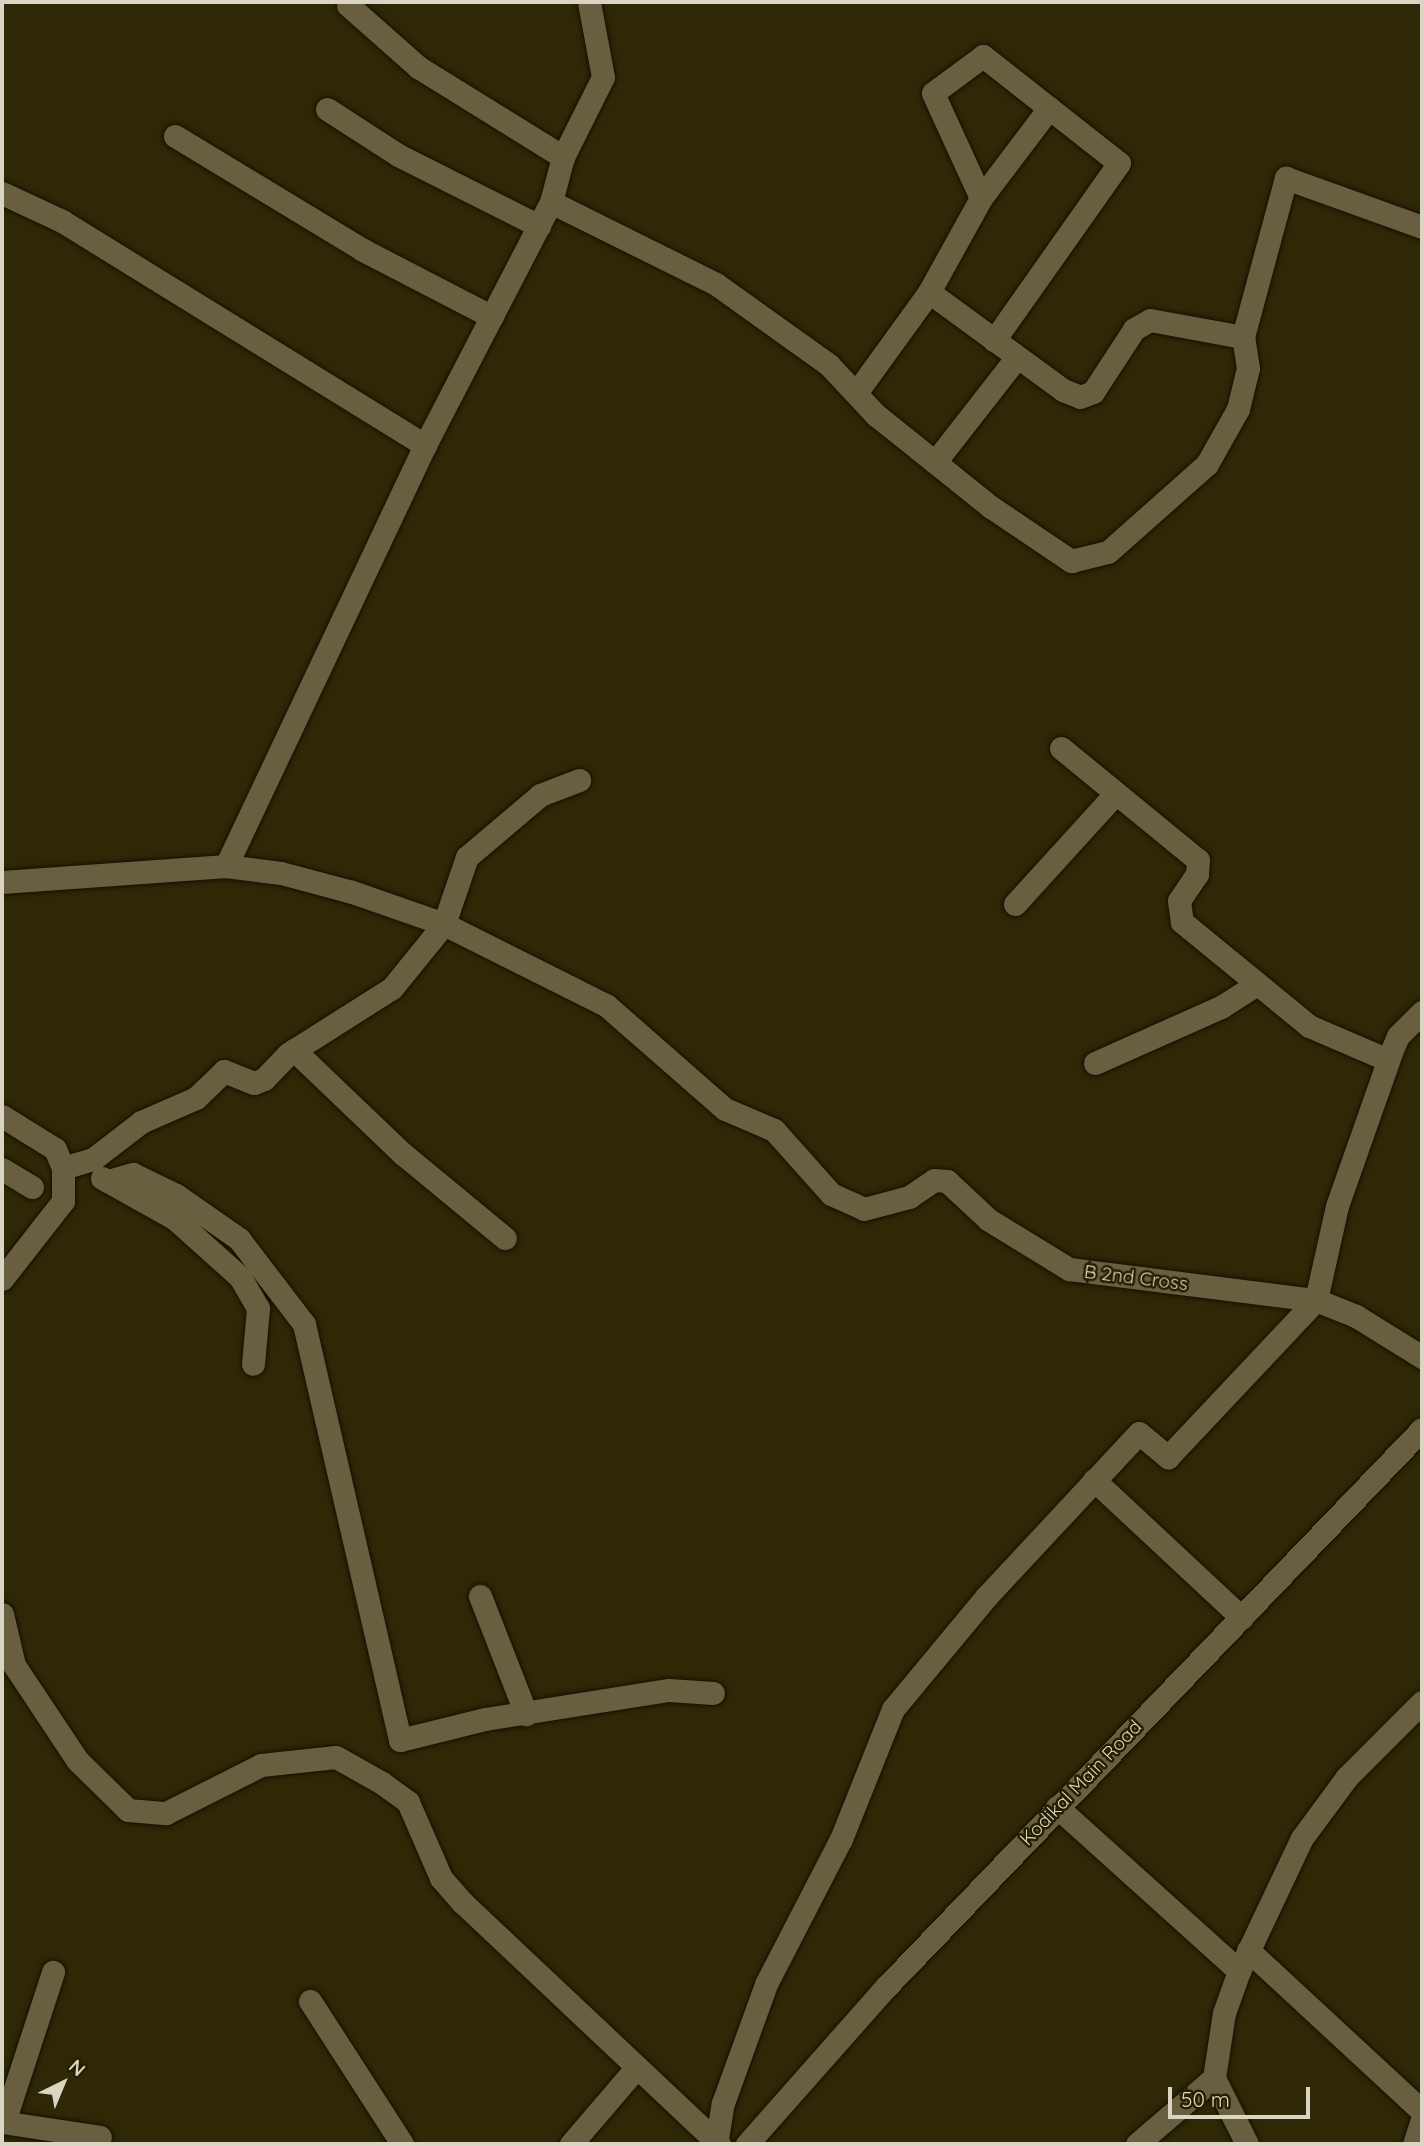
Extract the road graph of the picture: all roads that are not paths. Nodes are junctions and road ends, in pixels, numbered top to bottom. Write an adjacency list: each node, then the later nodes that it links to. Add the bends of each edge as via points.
1 (589, 2): 6 (street, via 603,77)
2 (348, 5): 6 (street, via 418,67)
3 (1049, 108): 8 (street); 8 (street, via 983,56 933,93); 15 (street, via 1119,163)
4 (327, 109): 10 (street, via 398,155)
5 (175, 136): 13 (street, via 363,250)
6 (564, 157): 9 (street)
7 (2, 193): 18 (street, via 62,221)
8 (981, 198): 12 (street)
9 (551, 202): 10 (street); 17 (street, via 716,284 821,358)
10 (539, 226): 13 (street)
11 (1422, 227): 14 (street, via 1286,177)
12 (929, 292): 15 (street); 17 (street)
13 (492, 317): 18 (street)
14 (1243, 337): 16 (street, via 1150,320 1134,329 1093,392 1080,397); 19 (street, via 1248,368 1238,409 1207,464 1100,556 1072,561 1054,554)
15 (994, 340): 16 (street)
16 (1017, 357): 19 (street)
17 (856, 393): 19 (street)
18 (425, 445): 23 (street)
19 (934, 462)
20 (1060, 748): 22 (street)
21 (579, 780): 26 (street, via 540,795 467,857)
22 (1116, 793): 25 (street); 27 (street, via 1198,860 1197,874 1179,901 1182,922)
23 (226, 866): 24 (street); 26 (street, via 281,873)
24 (2, 882)
25 (1015, 904)
26 (444, 924): 29 (street, via 392,988); 39 (street, B 2nd Cross, via 606,1005 725,1109 774,1130 831,1194 864,1209 909,1197 934,1180 947,1181 989,1220 1069,1269)
27 (1257, 984): 30 (street, via 1309,1026); 31 (street, via 1221,1007)
28 (1422, 1012): 30 (street, via 1398,1035)
29 (294, 1050): 33 (street, via 254,1083 224,1071 196,1098 141,1122 93,1160); 37 (street, via 395,1146)
30 (1388, 1060): 39 (street, via 1337,1206)
31 (1095, 1063)
32 (2, 1116): 33 (street, via 55,1149)
33 (70, 1166): 35 (street); 38 (street, via 63,1201)
34 (2, 1169): 36 (street)
35 (108, 1181): 41 (street, via 174,1218 240,1277 258,1308); 49 (street, via 133,1174 176,1195 239,1239 304,1324 400,1740)
36 (32, 1187)
37 (505, 1238)
38 (2, 1279)
39 (1316, 1300): 40 (street, B 2nd Cross, via 1356,1316); 43 (street, via 1168,1457 1139,1433)
40 (1422, 1357)
41 (253, 1364)
42 (1422, 1429): 46 (street, Kodikal Main Road)
43 (1094, 1480): 46 (street); 60 (street, via 894,1709 841,1839 766,1984 723,2103)
44 (481, 1596): 49 (street)
45 (2, 1614): 54 (street, via 14,1665 77,1760 128,1810 166,1813 261,1765 336,1757 408,1802 448,1886)
46 (1242, 1618): 50 (street, Kodikal Main Road)
47 (713, 1693): 49 (street, via 669,1690)
48 (1422, 1702): 51 (street, via 1348,1777 1302,1838)
49 (526, 1714)
50 (1057, 1807): 51 (street); 63 (street, Kodikal Main Road)
51 (1244, 1961): 55 (street, via 1224,2013); 56 (street)
52 (53, 1972): 58 (street)
53 (310, 2001): 61 (street)
54 (637, 2067): 60 (street); 62 (street)
55 (1214, 2078): 64 (street); 65 (street)
56 (1422, 2110)
57 (1422, 2119): 66 (street)
58 (3, 2122): 59 (street)
59 (100, 2137)
60 (718, 2142)
61 (402, 2144)
62 (571, 2144)
63 (747, 2144)
64 (1137, 2144)
65 (1247, 2144)
66 (1414, 2144)

